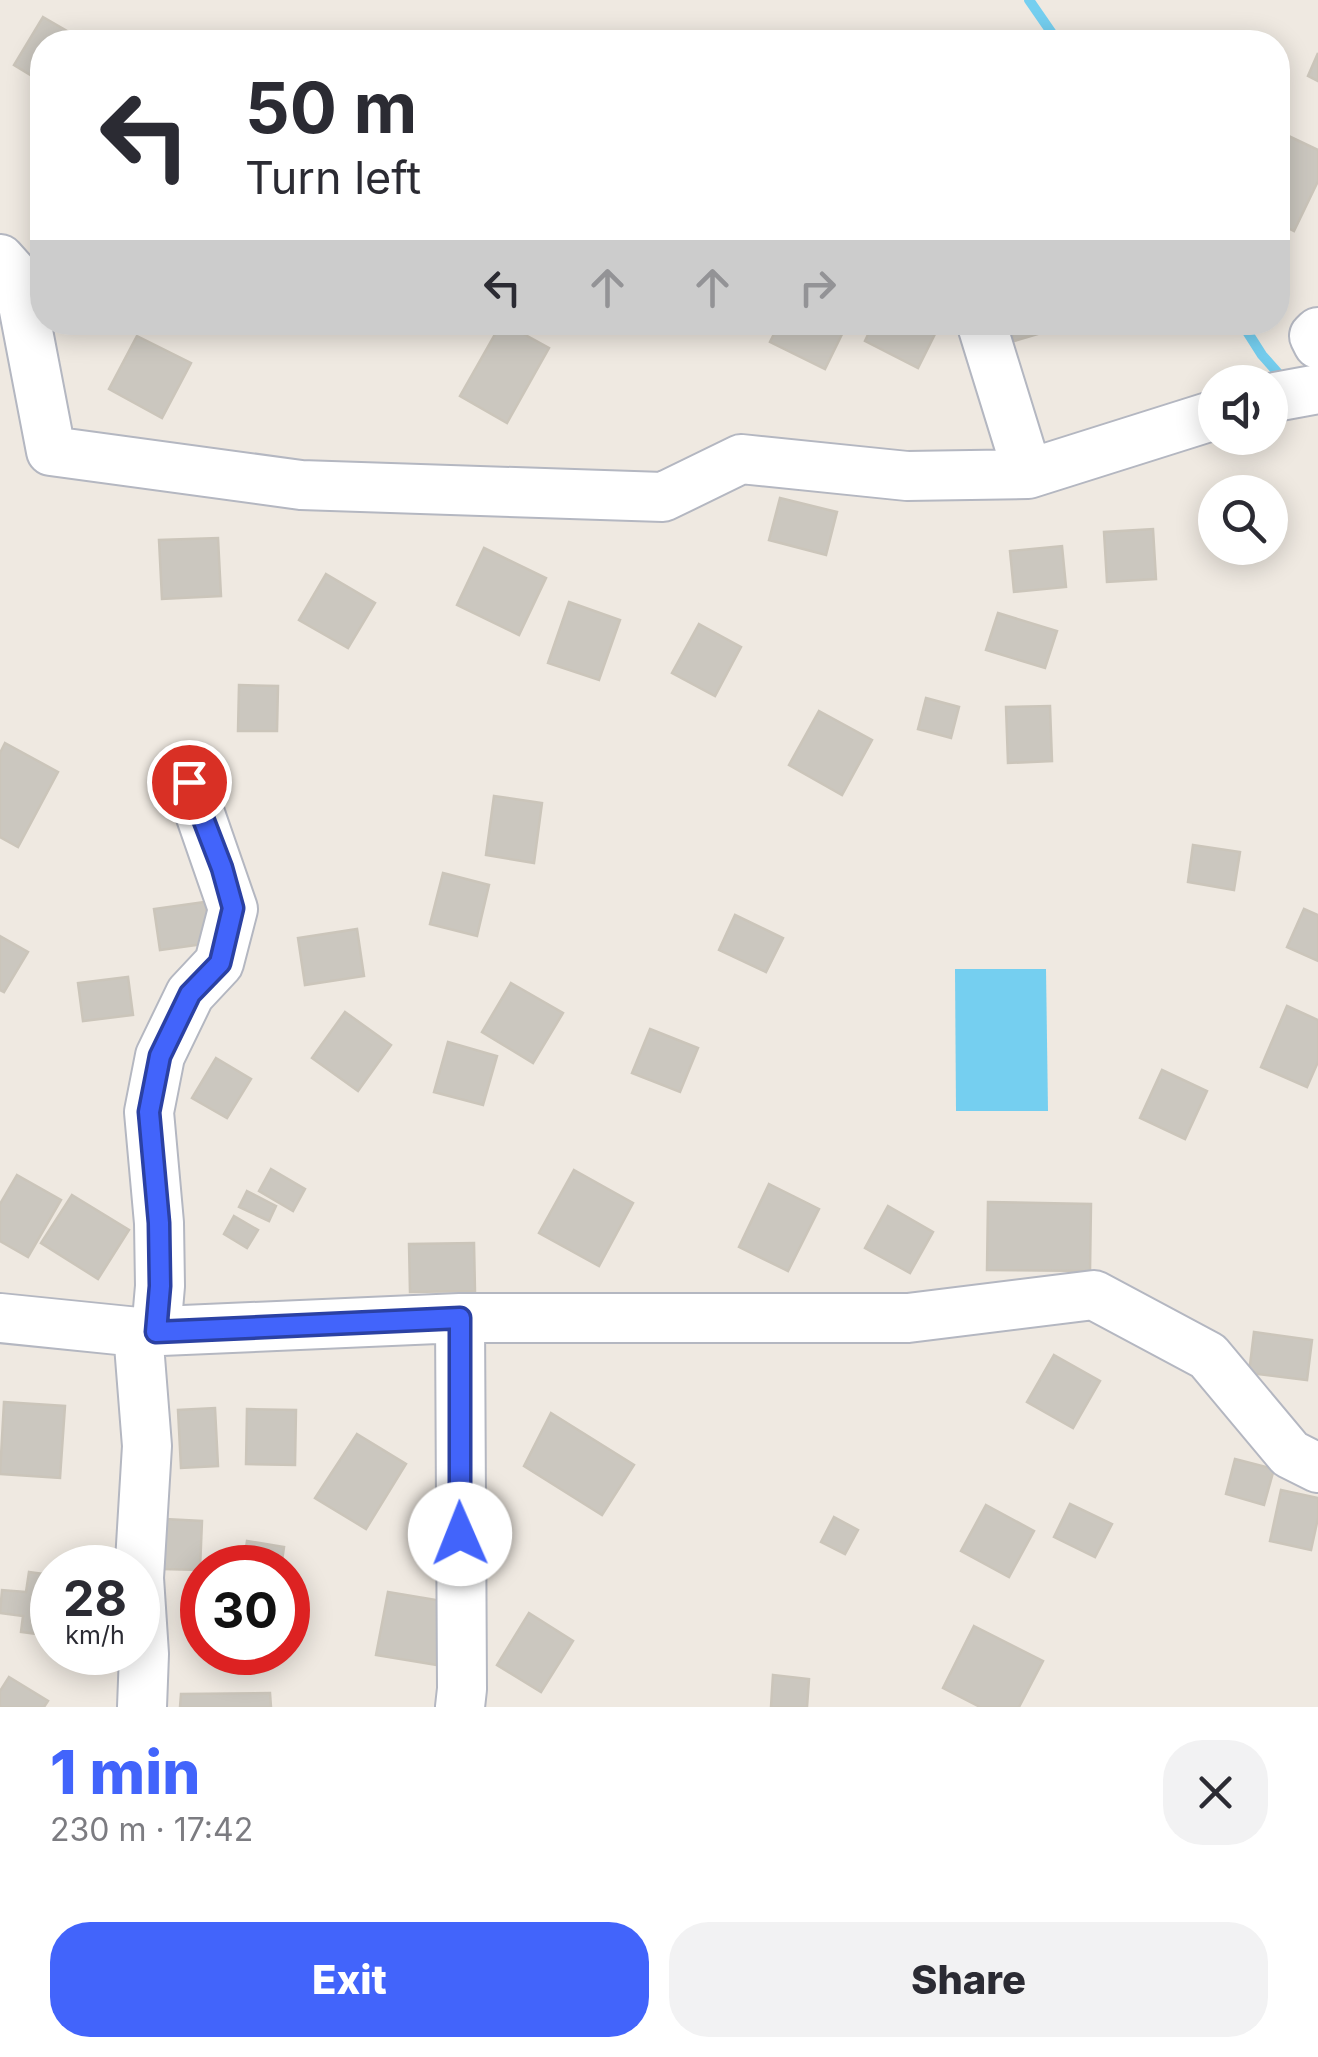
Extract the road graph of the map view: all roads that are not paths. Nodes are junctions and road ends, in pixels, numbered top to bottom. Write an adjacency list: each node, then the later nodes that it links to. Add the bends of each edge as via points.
1 (0, 258): 8 (street, via 18,279 51,451 301,485 663,496 741,459 907,476)
2 (1318, 332): 4 (street)
3 (984, 335): 8 (street)
4 (1318, 344)
5 (1318, 389): 6 (street)
6 (1288, 394)
7 (1198, 420): 8 (street)
8 (1028, 474)
9 (189, 782): 12 (street, via 233,908 220,963 190,994 160,1056 149,1112 160,1286)
10 (0, 1318): 12 (street)
11 (460, 1318): 12 (street); 13 (street, via 908,1318 1094,1294 1208,1356 1290,1454); 15 (street)
12 (147, 1332): 14 (street)
13 (1318, 1468)
14 (142, 1707)
15 (460, 1707)

